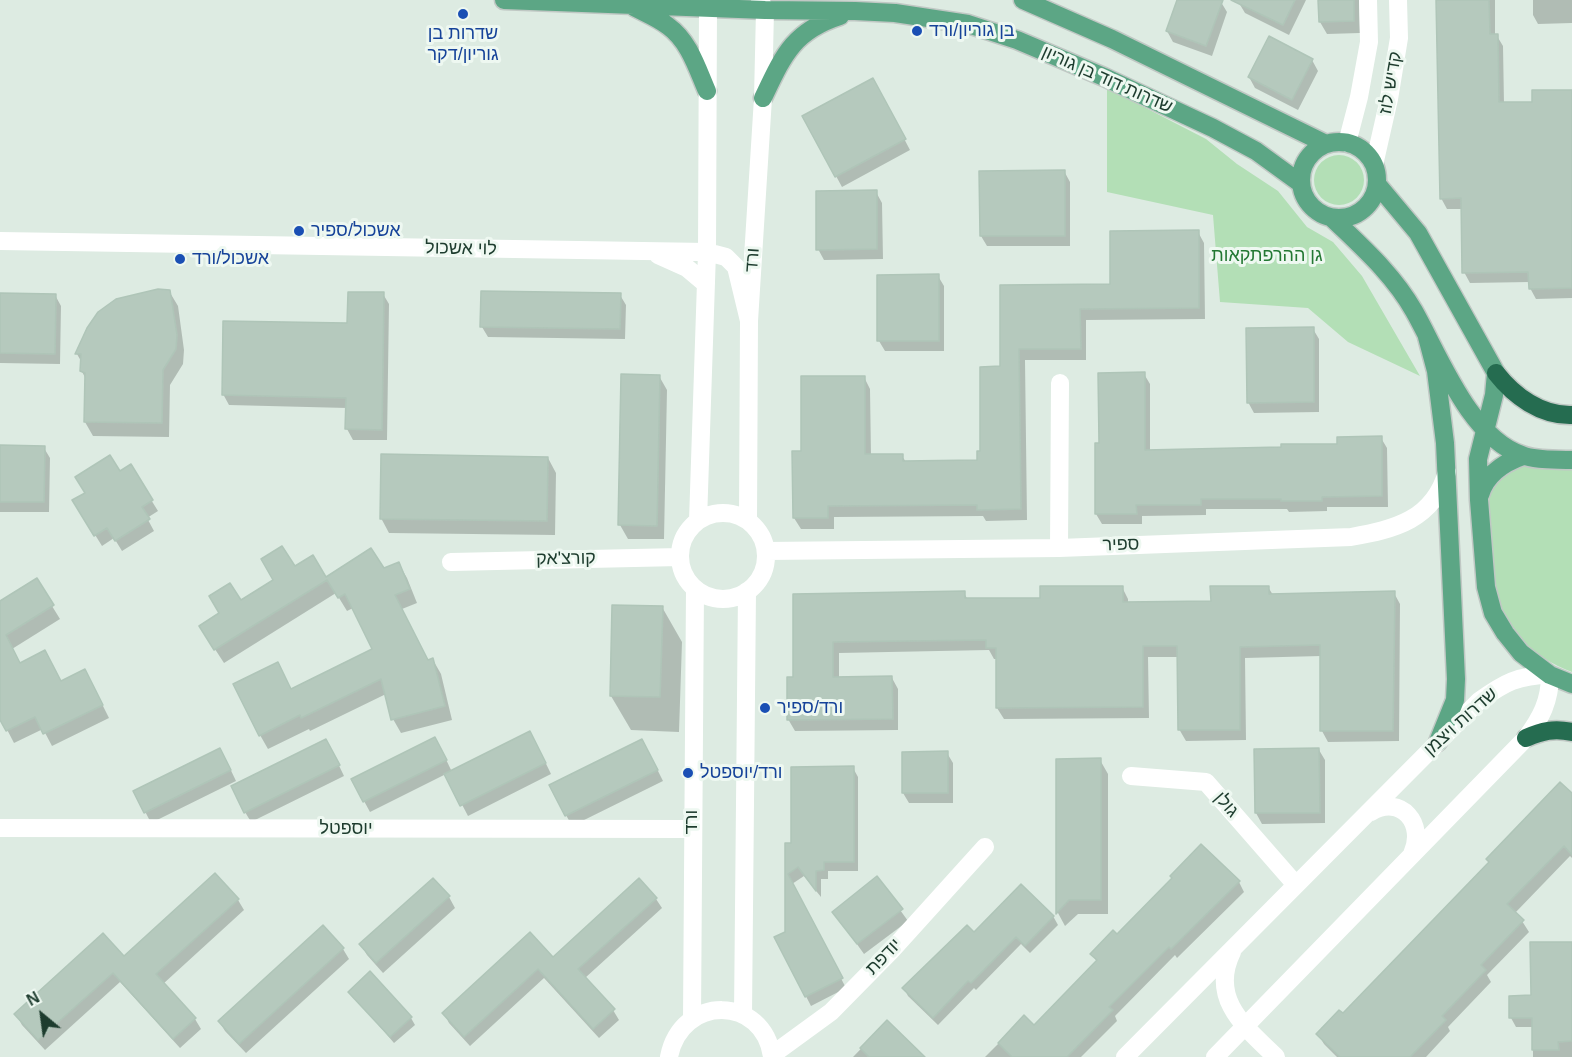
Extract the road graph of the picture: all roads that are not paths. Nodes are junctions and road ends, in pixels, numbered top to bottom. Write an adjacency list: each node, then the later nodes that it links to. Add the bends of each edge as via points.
1 (504, 0): 2 (main road, שדרות דוד בן גוריון)
2 (545, 0): 7 (main road, שדרות דוד בן גוריון)
3 (1023, 0): 13 (main road, שדרות דוד בן גוריון)
4 (1368, 0): 12 (street, קדיש לוז, via 1369,42)
5 (1398, 0): 14 (street, קדיש לוז, via 1399,38)
6 (709, 3): 7 (main road, שדרות דוד בן גוריון); 8 (main road, שדרות דוד בן גוריון); 10 (street)
7 (629, 5): 10 (main road, via 678,35)
8 (763, 5): 9 (main road, שדרות דוד בן גוריון); 11 (street, ורד)
9 (855, 11): 11 (main road, via 820,22 795,42); 15 (main road, שדרות דוד בן גוריון, via 968,24 1017,40 1213,128 1256,151)
10 (707, 91): 20 (street)
11 (763, 98): 22 (street, ורד)
12 (1347, 143): 13 (main road); 14 (main road, via 1363,150)
13 (1326, 144): 15 (main road, via 1306,159)
14 (1374, 165): 16 (main road)
15 (1300, 183): 17 (main road, via 1310,206)
16 (1377, 184): 17 (main road, via 1367,207 1357,214); 24 (main road, via 1418,233)
17 (1332, 218): 23 (main road, via 1384,268)
18 (0, 241): 19 (street, לוי אשכול)
19 (650, 252): 20 (street, לוי אשכול); 21 (street, via 687,268)
20 (707, 252): 21 (street); 22 (street, via 726,257 736,267)
21 (706, 284): 33 (street)
22 (748, 321): 32 (street, ורד)
23 (1427, 337): 27 (main road, via 1462,401); 30 (main road, via 1436,371)
24 (1496, 373): 26 (highway, via 1528,403 1553,413); 27 (main road)
25 (1060, 383): 34 (street)
26 (1572, 415)
27 (1484, 429): 28 (main road); 31 (main road, via 1478,459)
28 (1523, 456): 29 (main road); 31 (main road, via 1493,473)
29 (1572, 460)
30 (1447, 472): 34 (street, ספיר, via 1438,494 1423,512 1379,532 1351,537); 44 (main road, via 1456,679 1455,700)
31 (1479, 500): 40 (main road, via 1492,613 1521,653)
32 (748, 520): 33 (street, via 723,513); 35 (street, via 763,539)
33 (698, 521): 36 (street, via 684,537)
34 (1059, 548): 35 (street, ספיר)
35 (766, 551): 39 (street, via 762,574)
36 (680, 557): 37 (street, קורצ'אק); 38 (street, via 682,569)
37 (451, 562)
38 (695, 589): 39 (street, via 720,599); 48 (street, ורד)
39 (747, 591): 53 (street)
40 (1550, 675): 41 (main road); 43 (street, via 1547,703); 44 (street, שדרות ויצמן, via 1528,675 1494,690)
41 (1572, 684)
42 (1572, 732): 43 (highway, via 1542,731)
43 (1526, 738): 50 (street)
44 (1438, 742): 46 (street, שדרות ויצמן)
45 (1131, 776): 51 (street, גולן, via 1206,782)
46 (1366, 814): 50 (street, via 1384,806 1408,816 1417,838); 51 (street, שדרות ויצמן)
47 (0, 828): 48 (street, יוספטל)
48 (692, 829): 54 (street, ורד)
49 (985, 847): 56 (street, יודפת, via 831,1012)
50 (1411, 856): 55 (street)
51 (1296, 885): 52 (street, שדרות ויצמן)
52 (1234, 948): 55 (street, via 1227,962 1224,989 1233,1011); 58 (street, שדרות ויצמן)
53 (743, 1015): 54 (street, via 726,1010 708,1011); 56 (street, via 767,1039)
54 (692, 1019): 57 (street, via 679,1030)
55 (1245, 1026): 59 (street); 60 (street)
56 (772, 1056)
57 (669, 1057)
58 (1125, 1057)
59 (1215, 1057)
60 (1276, 1057)

